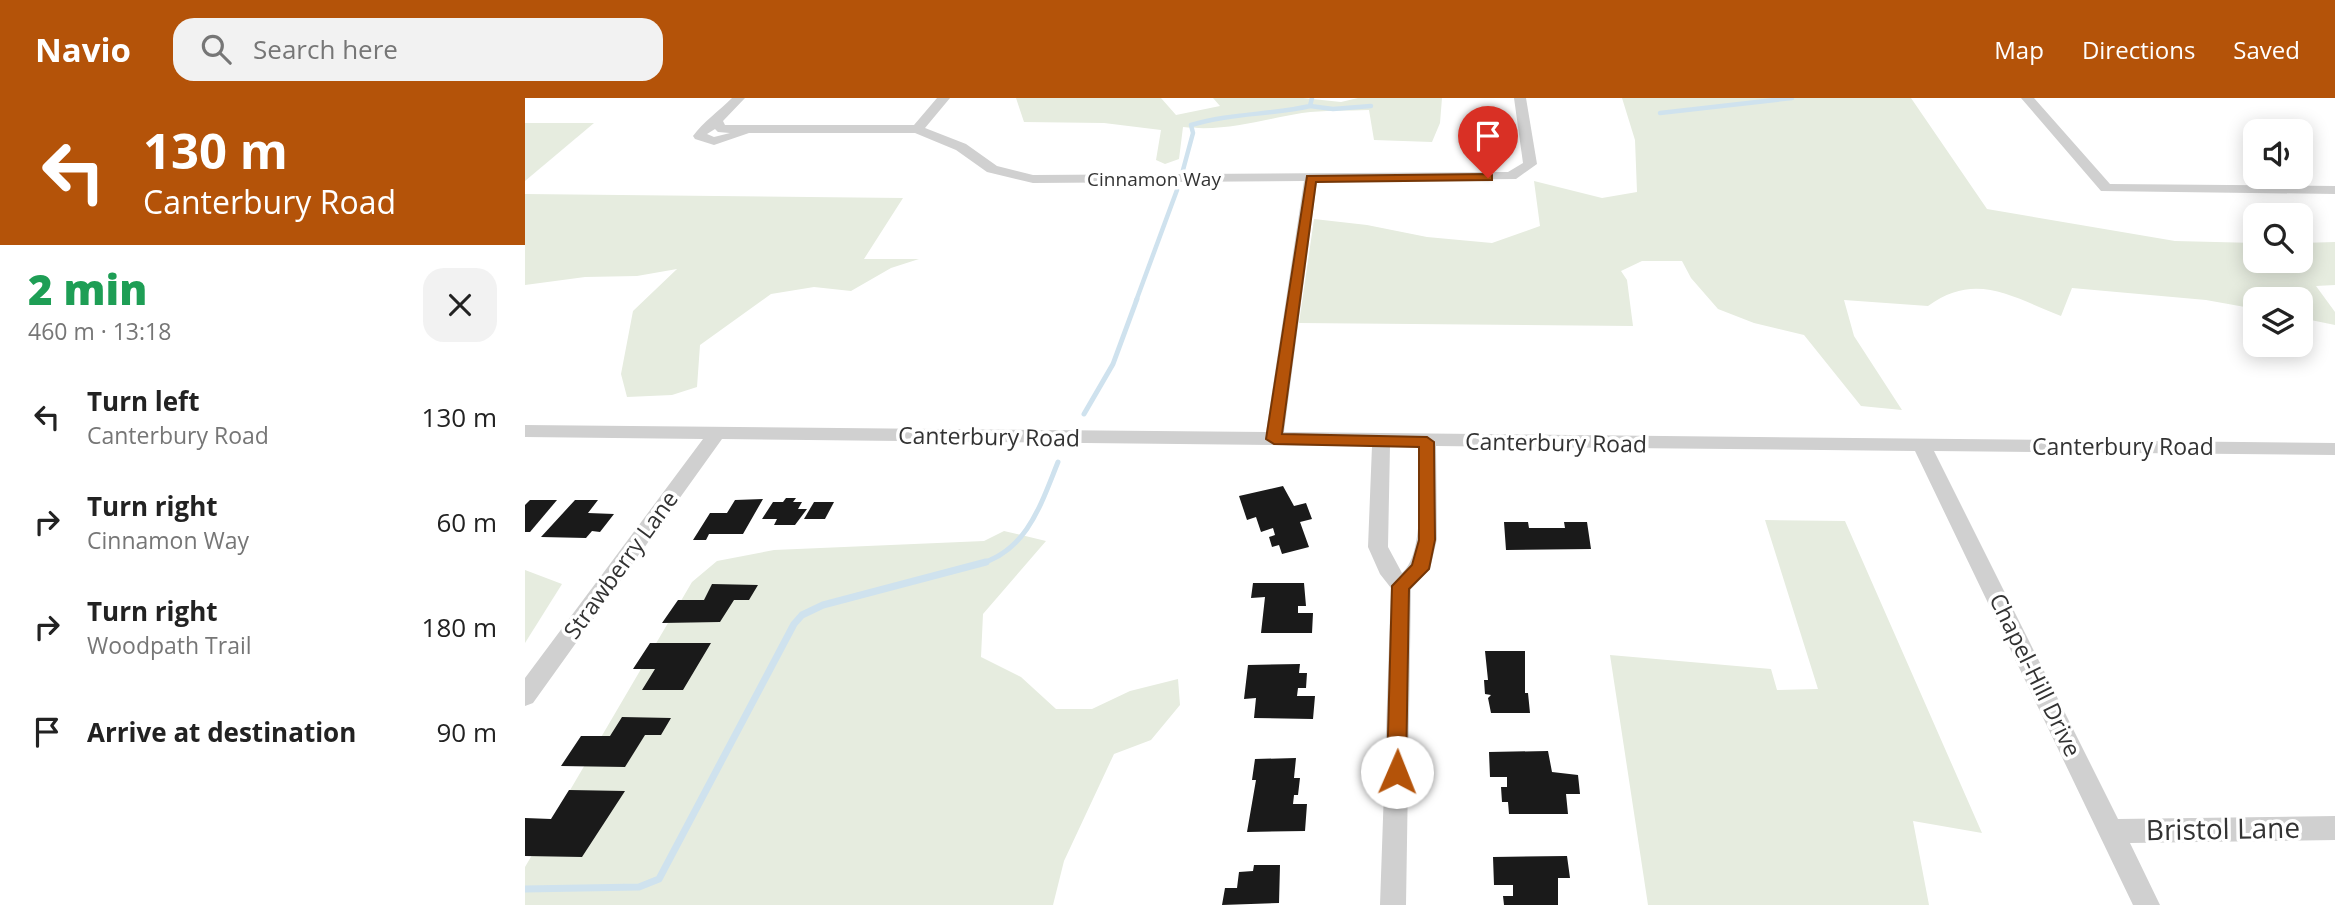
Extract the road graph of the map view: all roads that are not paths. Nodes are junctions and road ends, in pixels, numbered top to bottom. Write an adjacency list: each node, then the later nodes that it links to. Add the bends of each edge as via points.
1 (739, 98): 5 (street, Cinnamon Way)
2 (944, 98): 6 (street)
3 (1520, 98): 8 (street, Cinnamon Way, via 1530,164 1511,176)
4 (2027, 98): 9 (street, via 2106,188)
5 (716, 123): 7 (street, Cinnamon Way, via 729,130); 7 (street, Cinnamon Way, via 699,136 714,141)
6 (917, 129): 7 (street, Cinnamon Way); 8 (street, Cinnamon Way, via 961,147 992,169 1033,179)
7 (747, 131)
8 (1311, 179): 12 (street)
9 (2335, 190)
10 (525, 431): 11 (street, Canterbury Road)
11 (717, 433): 12 (street, Canterbury Road); 18 (street, Strawberry Lane)
12 (1274, 439): 13 (street, Canterbury Road)
13 (1381, 442): 14 (street, Canterbury Road); 17 (street, via 1378,547)
14 (1427, 442): 15 (street, Canterbury Road); 17 (street, via 1427,540 1420,569)
15 (1922, 446): 16 (street, Canterbury Road); 20 (street, Chapel-Hill Drive)
16 (2335, 449)
17 (1401, 586): 21 (street)
18 (525, 696)
19 (2335, 828): 20 (street, Bristol Lane)
20 (2111, 831): 22 (street, Chapel-Hill Drive)
21 (1393, 905)
22 (2147, 905)

